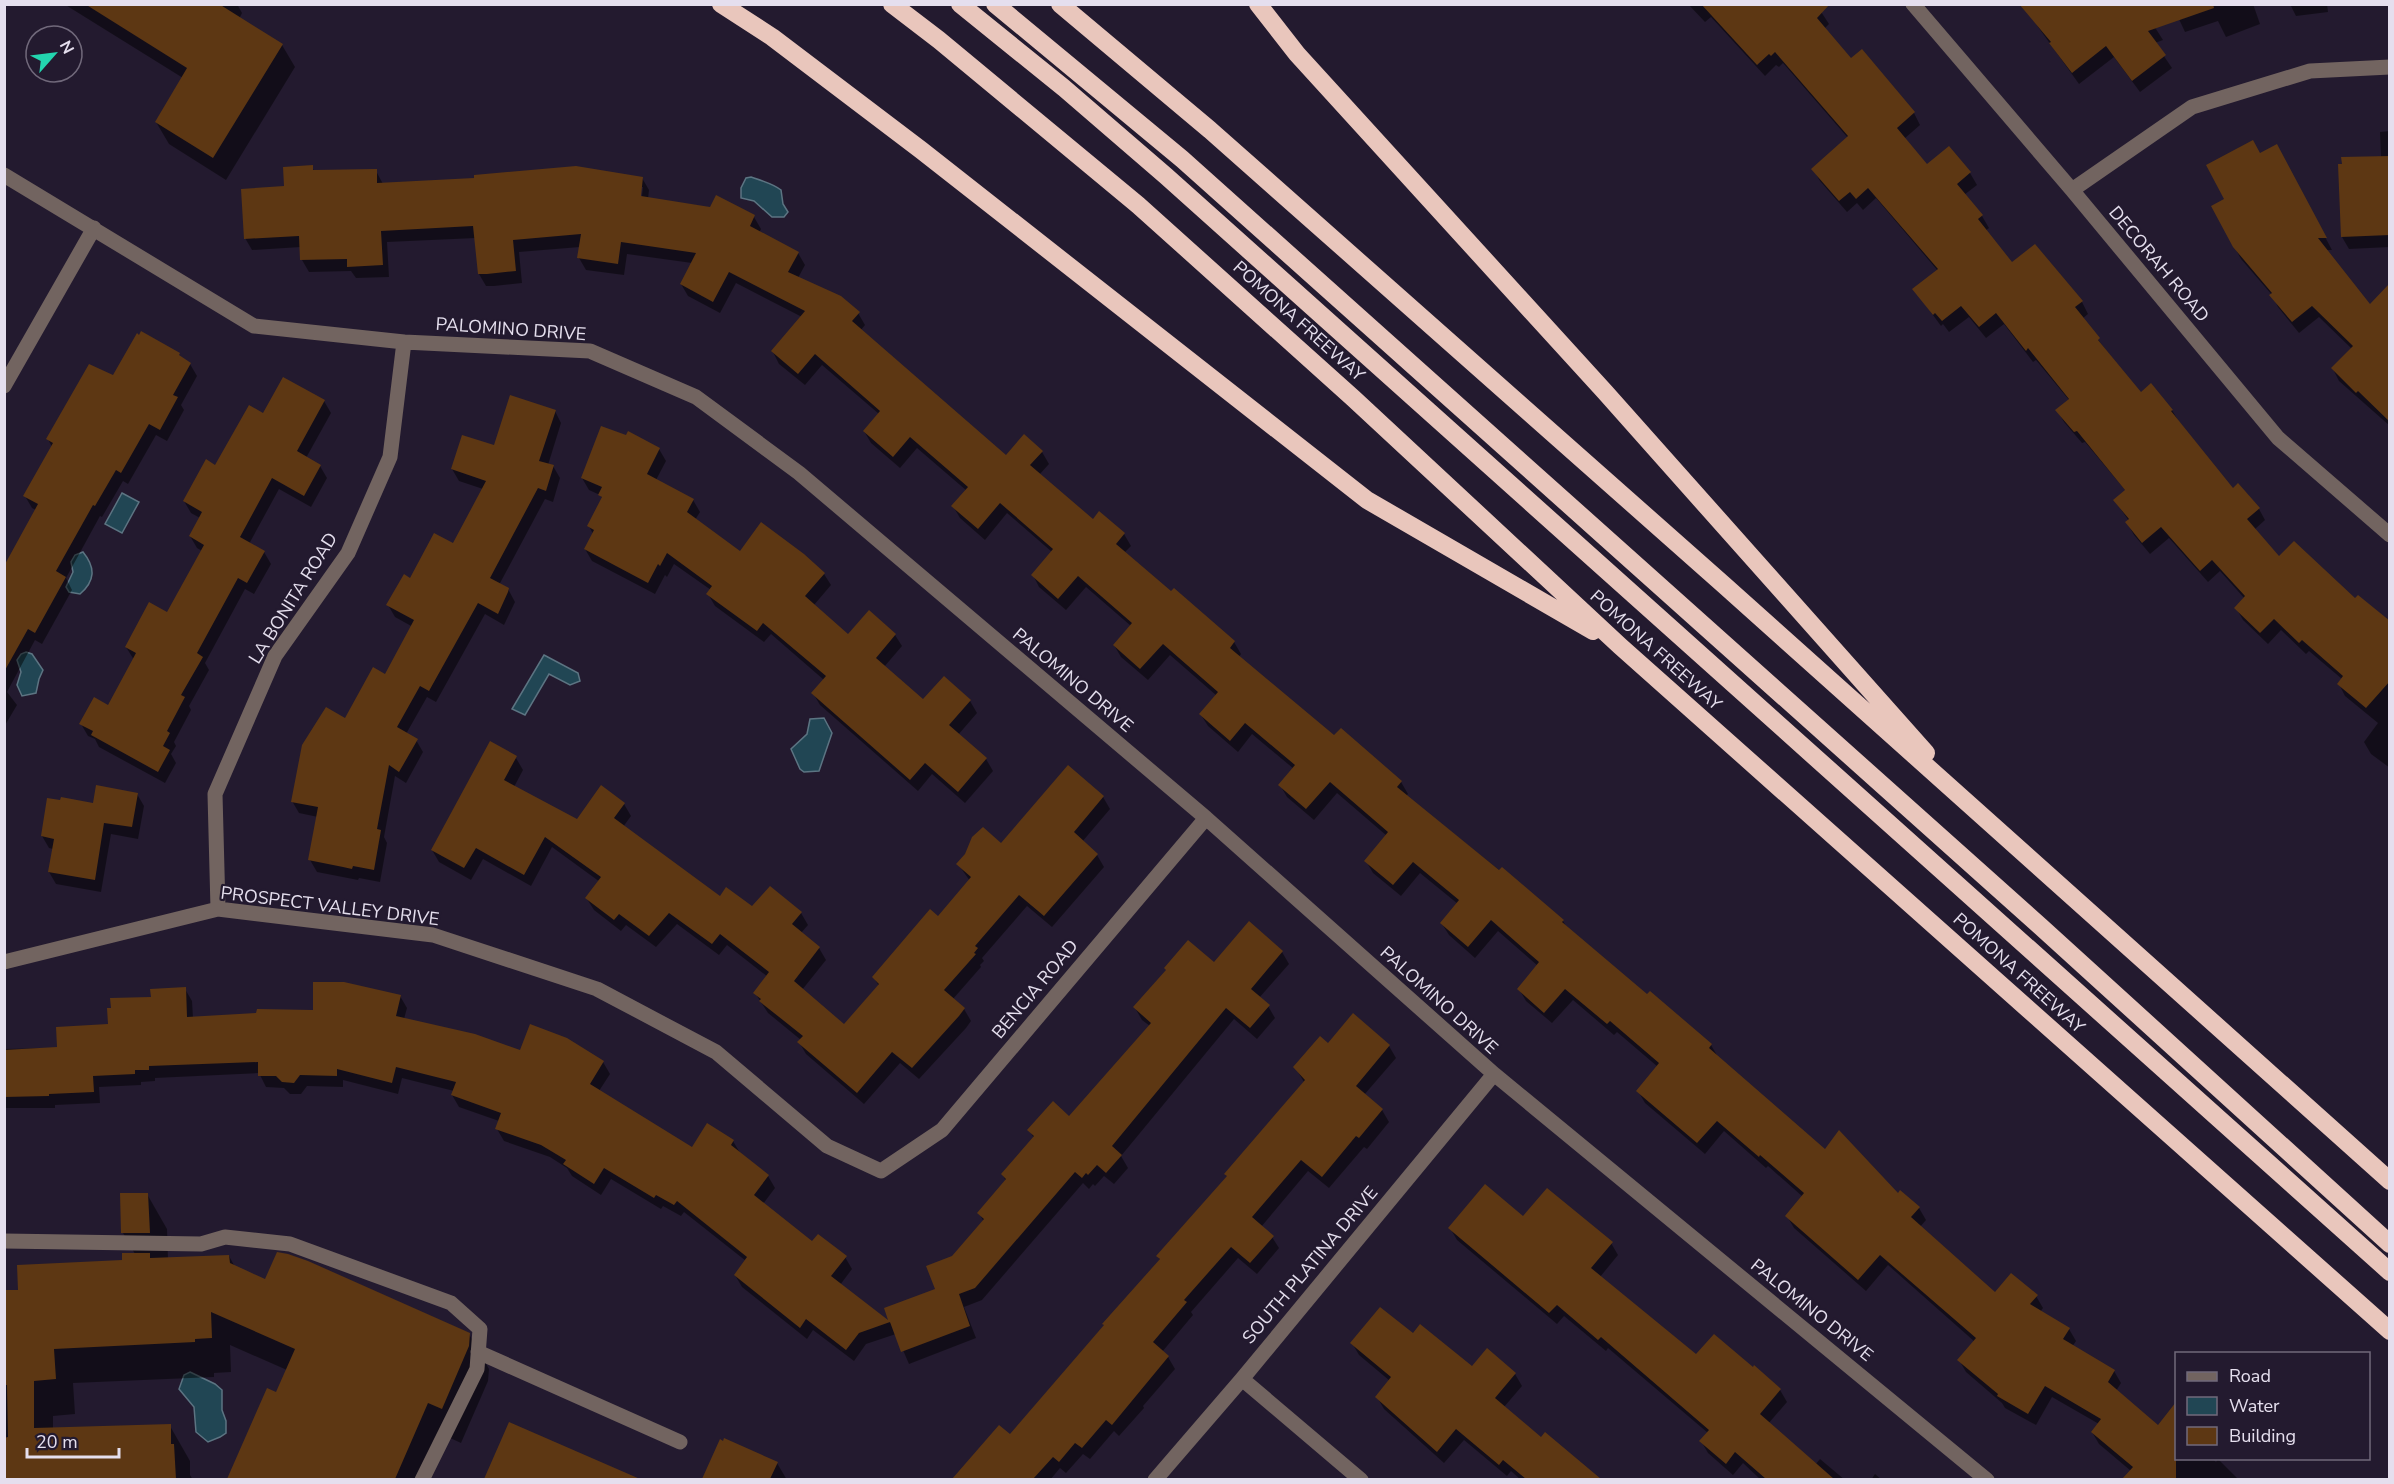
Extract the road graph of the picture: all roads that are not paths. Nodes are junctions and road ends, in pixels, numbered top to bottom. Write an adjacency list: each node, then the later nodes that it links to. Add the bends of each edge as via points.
1 (721, 4): 15 (highway, via 772,37 912,143 1367,500)
2 (892, 4): 15 (highway, POMONA FREEWAY, via 1138,205)
3 (960, 4): 25 (highway, via 1166,176)
4 (995, 4): 24 (highway, via 1182,159)
5 (1060, 4): 17 (highway, via 1210,130)
6 (1258, 4): 17 (highway, via 1297,54)
7 (1913, 4): 10 (street, DECORAH ROAD)
8 (2390, 67): 10 (street, via 2310,71 2192,107)
9 (4, 175): 11 (street, PALOMINO DRIVE)
10 (2072, 190): 14 (street, DECORAH ROAD, via 2278,438)
11 (94, 228): 12 (street, PALOMINO DRIVE, via 254,326); 13 (street)
12 (404, 342): 16 (street, PALOMINO DRIVE, via 590,351 696,397 799,473); 18 (street, LA BONITA ROAD, via 390,457 348,553 275,656 215,794)
13 (4, 386)
14 (2390, 536)
15 (1620, 646): 26 (highway, POMONA FREEWAY)
16 (1206, 818): 20 (street, PALOMINO DRIVE); 21 (street, BENCIA ROAD, via 942,1130)
17 (1985, 819): 22 (highway)
18 (218, 909): 19 (street, PROSPECT VALLEY DRIVE); 21 (street, PROSPECT VALLEY DRIVE, via 433,935 597,989 716,1052 826,1146)
19 (4, 962)
20 (1494, 1074): 28 (street, SOUTH PLATINA DRIVE); 33 (street, PALOMINO DRIVE)
21 (881, 1171)
22 (2390, 1181)
23 (4, 1241): 27 (street, via 201,1244 225,1237 290,1244 451,1303 480,1329)
24 (2390, 1244)
25 (2390, 1272)
26 (2390, 1331)
27 (478, 1352): 29 (street); 30 (street, via 477,1369)
28 (1242, 1379): 31 (street, SOUTH PLATINA DRIVE); 32 (street)
29 (680, 1442)
30 (422, 1479)
31 (1155, 1479)
32 (1361, 1479)
33 (1987, 1479)

